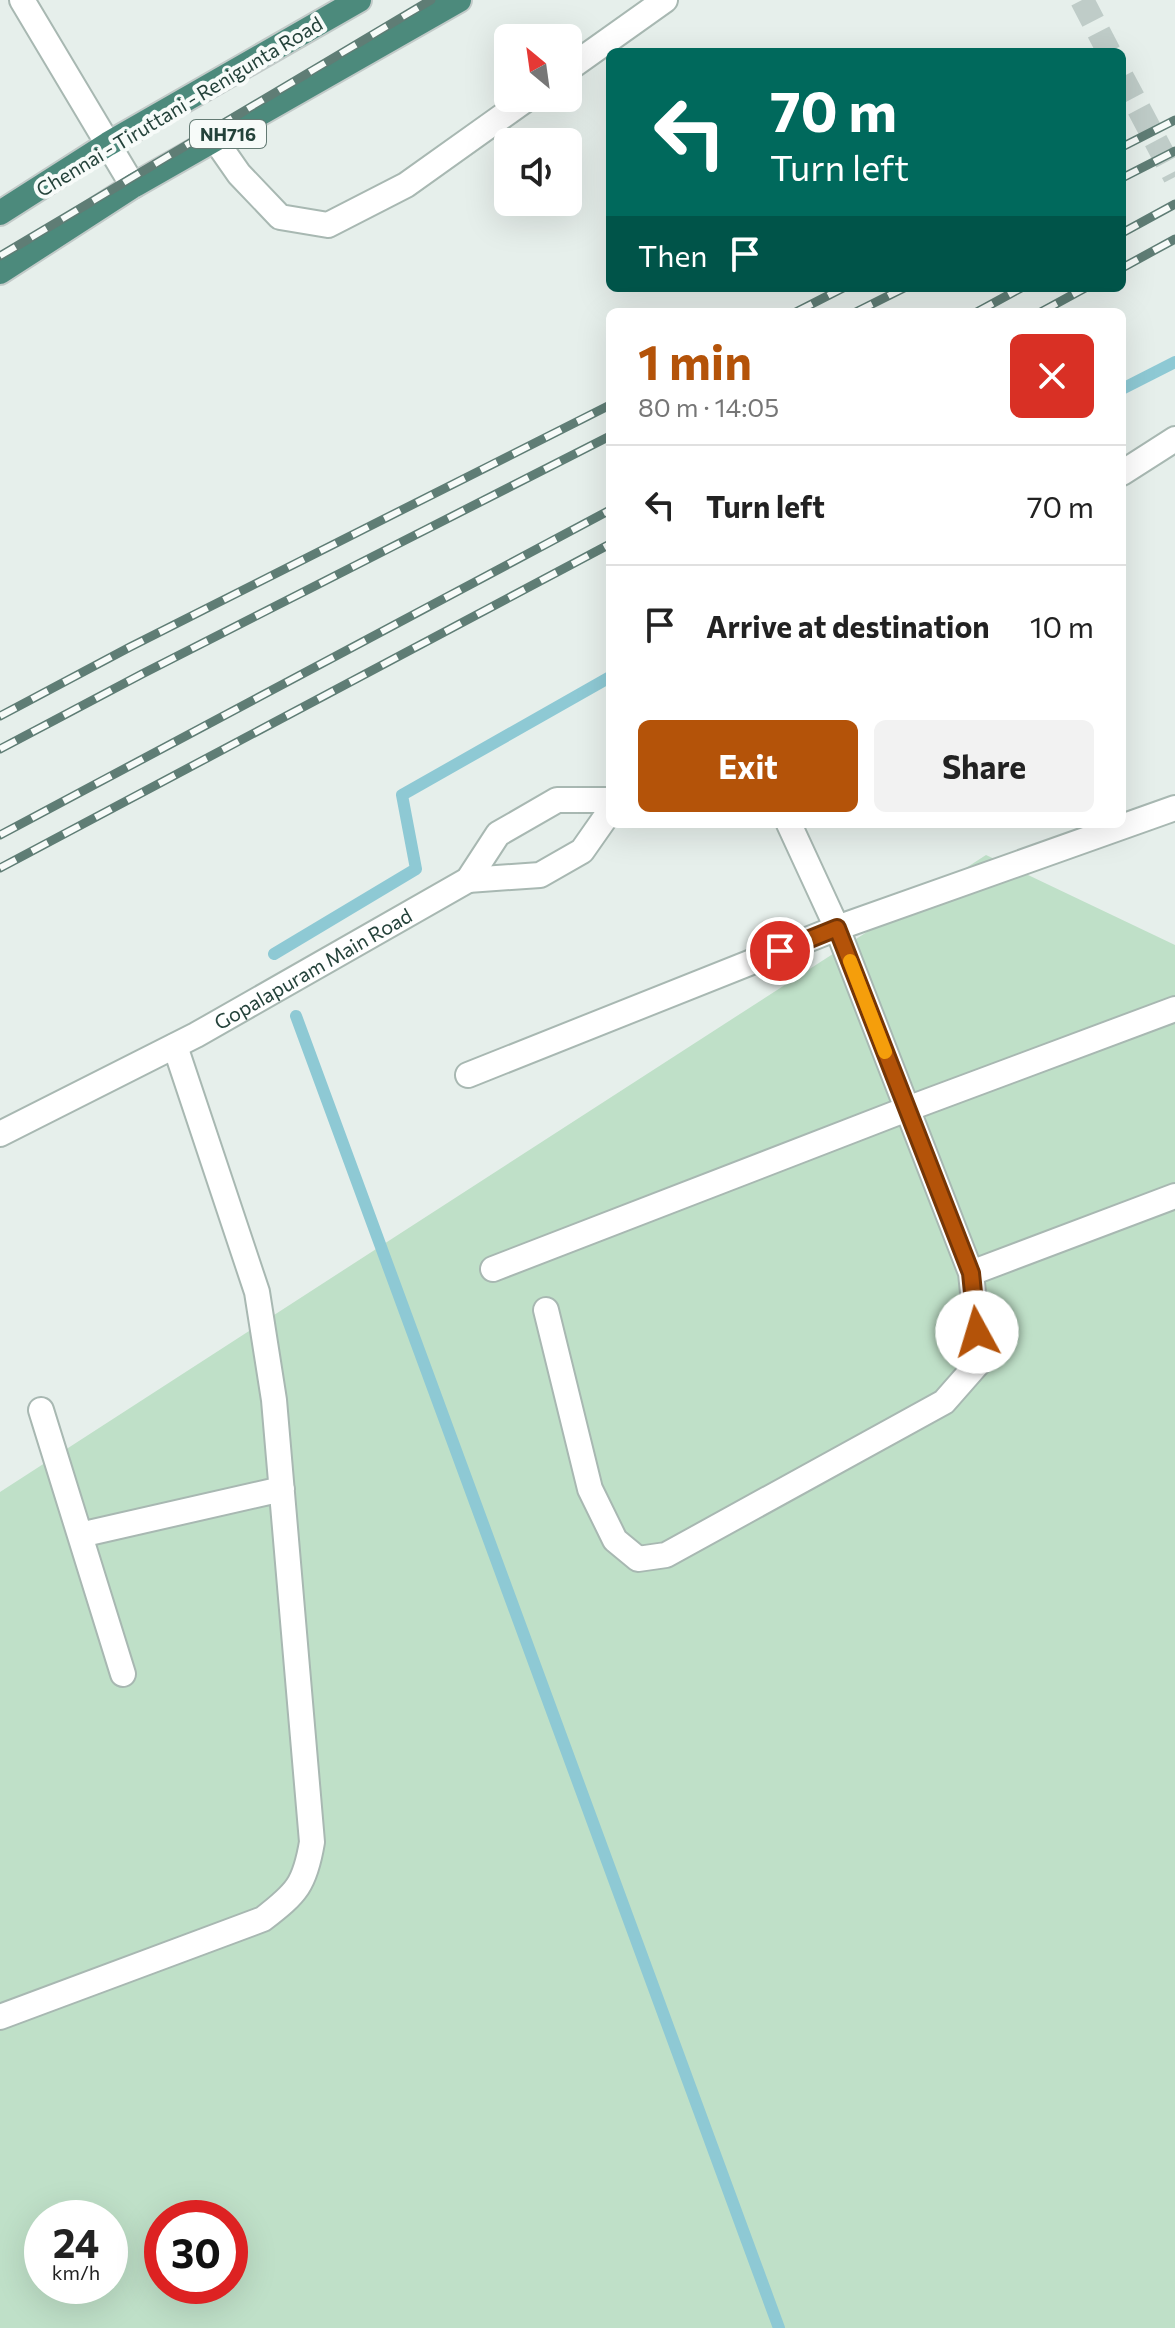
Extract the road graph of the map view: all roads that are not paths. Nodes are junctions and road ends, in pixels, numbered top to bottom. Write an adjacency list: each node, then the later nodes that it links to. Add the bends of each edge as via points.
1 (22, 0): 8 (street)
2 (359, 0): 8 (highway, Chennai - Tiruttani - Renigunta Road / NH716)
3 (459, 0): 7 (highway, NH716)
4 (665, 0): 5 (street)
5 (582, 59)
6 (508, 112): 7 (street, via 406,185 328,225 280,217)
7 (216, 141): 9 (highway, NH716)
8 (108, 144): 9 (street); 10 (highway, Chennai - Tiruttani - Renigunta Road / NH716)
9 (133, 186): 11 (highway, NH716)
10 (0, 213)
11 (0, 272)
12 (1175, 439): 13 (street)
13 (1126, 470)
14 (606, 800): 20 (street, Gopalapuram Main Road, via 557,800 498,834)
15 (1175, 808): 17 (street)
16 (606, 817): 20 (street, via 582,851 540,875)
17 (1126, 825)
18 (791, 828): 21 (street)
19 (1119, 828): 21 (street)
20 (468, 880): 23 (street, Gopalapuram Main Road)
21 (837, 928): 24 (street); 25 (street)
22 (1175, 1009): 25 (street)
23 (175, 1046): 26 (street, Gopalapuram Main Road); 32 (street, via 257,1292)
24 (468, 1075)
25 (907, 1109): 28 (street); 29 (street)
26 (0, 1134)
27 (1175, 1196): 29 (street)
28 (493, 1269)
29 (971, 1273): 30 (street, via 980,1361 944,1402 666,1555 638,1559 615,1540 590,1489)
30 (546, 1310)
31 (41, 1410): 33 (street)
32 (282, 1489): 33 (street); 35 (street, via 312,1842 307,1874 289,1899 263,1919)
33 (80, 1535): 34 (street)
34 (123, 1674)
35 (0, 2017)

